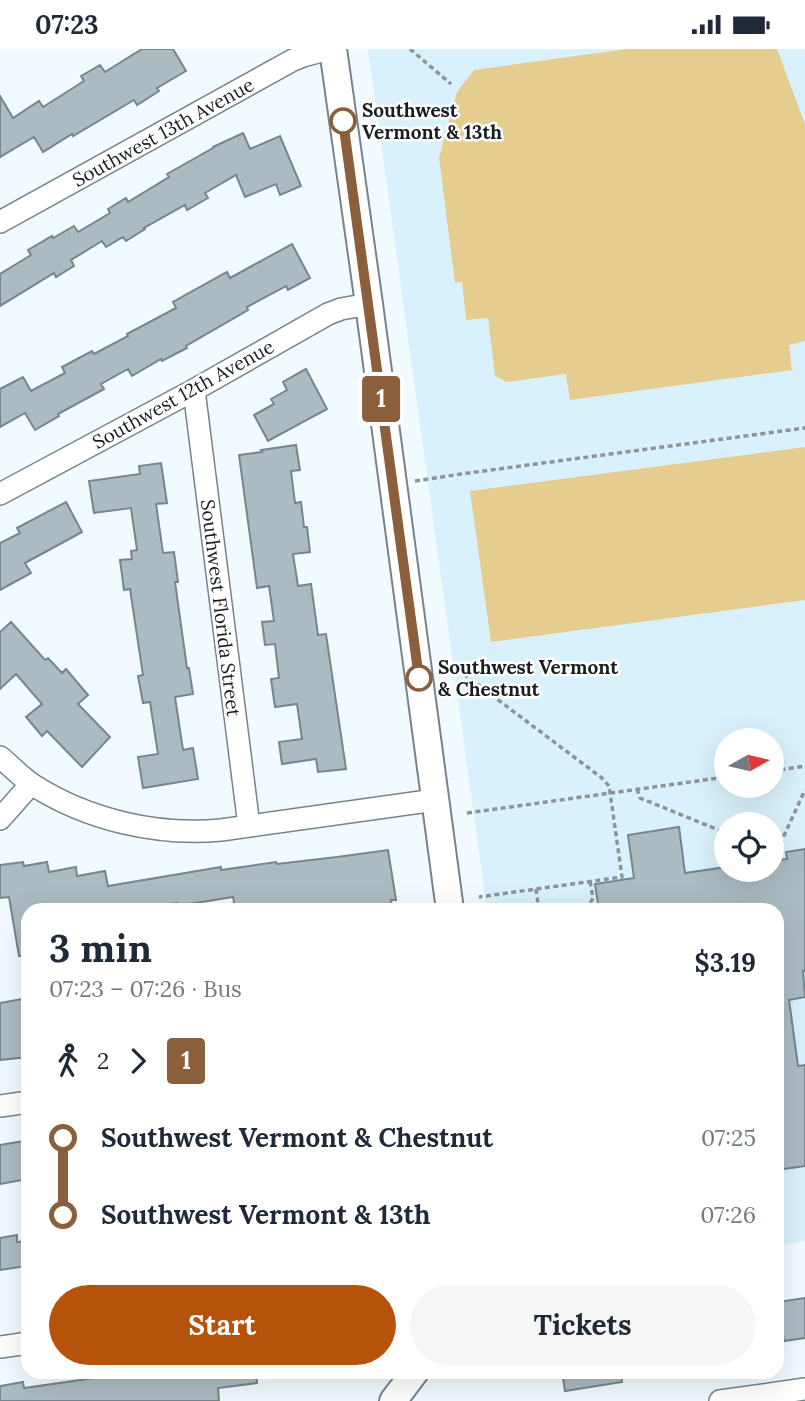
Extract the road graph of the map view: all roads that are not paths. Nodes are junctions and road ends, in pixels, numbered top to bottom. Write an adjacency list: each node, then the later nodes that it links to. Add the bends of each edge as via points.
1 (331, 49): 2 (street, Southwest 13th Avenue, via 293,60); 3 (street)
2 (0, 222)
3 (369, 304): 4 (street, Southwest 12th Avenue, via 328,314); 8 (street)
4 (194, 390): 5 (street, Southwest 12th Avenue); 10 (street, Southwest Florida Street)
5 (0, 494)
6 (0, 757): 7 (street)
7 (32, 784): 9 (street); 10 (street, via 102,818 150,828 196,832)
8 (435, 800): 10 (street); 11 (street)
9 (0, 819)
10 (249, 826)
11 (449, 903)
12 (21, 1103): 13 (street)
13 (0, 1106)
14 (21, 1344): 15 (street)
15 (0, 1347)
16 (410, 1379): 19 (street)
17 (805, 1389): 18 (street)
18 (727, 1400)
19 (393, 1401)

